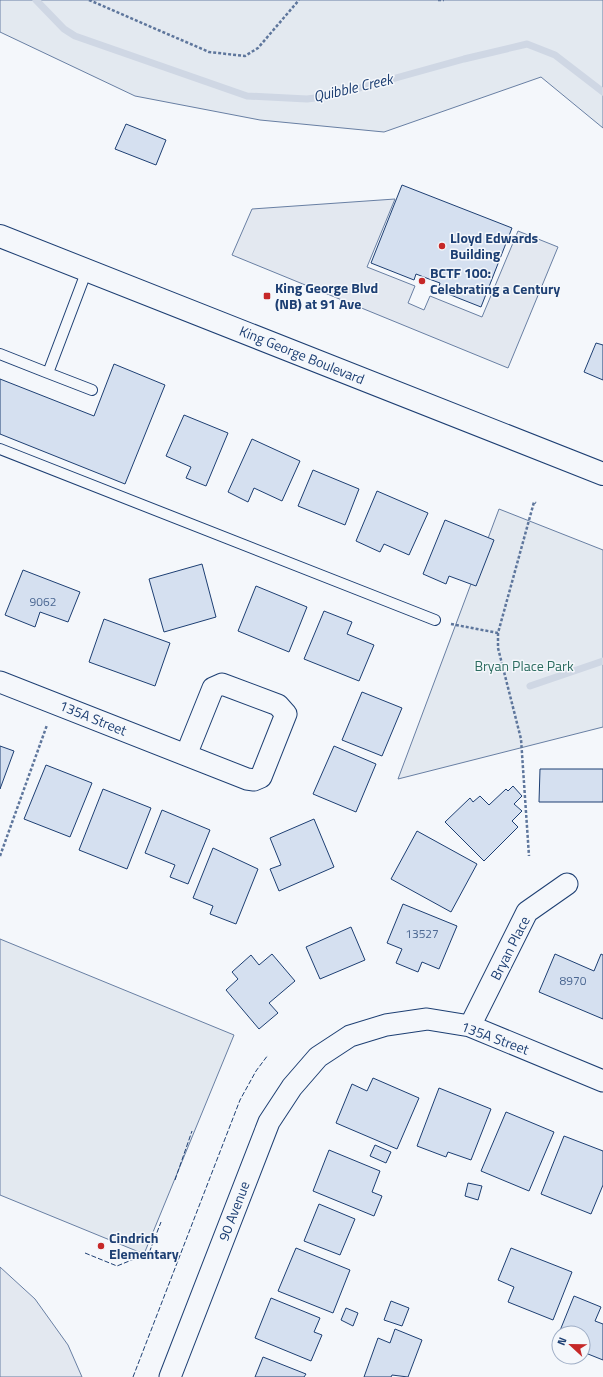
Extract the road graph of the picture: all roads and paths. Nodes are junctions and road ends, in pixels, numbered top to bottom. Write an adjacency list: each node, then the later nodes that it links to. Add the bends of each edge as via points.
1 (89, 0): 2 (path, via 209,52 245,56 258,48)
2 (299, 0)
3 (438, 0): 4 (path)
4 (444, 0)
5 (0, 236): 6 (main road, King George Boulevard)
6 (87, 270): 8 (lane); 11 (main road, King George Boulevard)
7 (0, 354): 8 (lane)
8 (48, 373): 9 (lane)
9 (92, 390)
10 (0, 449): 13 (lane)
11 (603, 474)
12 (536, 503): 14 (path, via 534,502)
13 (435, 620): 14 (path)
14 (498, 633): 19 (path, via 498,648 521,739)
15 (0, 682): 17 (street, 135A Street)
16 (48, 724): 18 (path)
17 (186, 755): 17 (street, 135A Street, via 213,688 217,685 222,684 278,705 286,714 261,777 254,780)
18 (0, 856)
19 (529, 856)
20 (567, 884): 21 (street, Bryan Place, via 527,912)
21 (470, 1026): 22 (street, 135A Street, via 427,1019 386,1025 350,1036); 23 (street, 135A Street)
22 (318, 1057): 24 (street, 90 Avenue, via 292,1088 269,1122)
23 (603, 1081)
24 (170, 1377)

